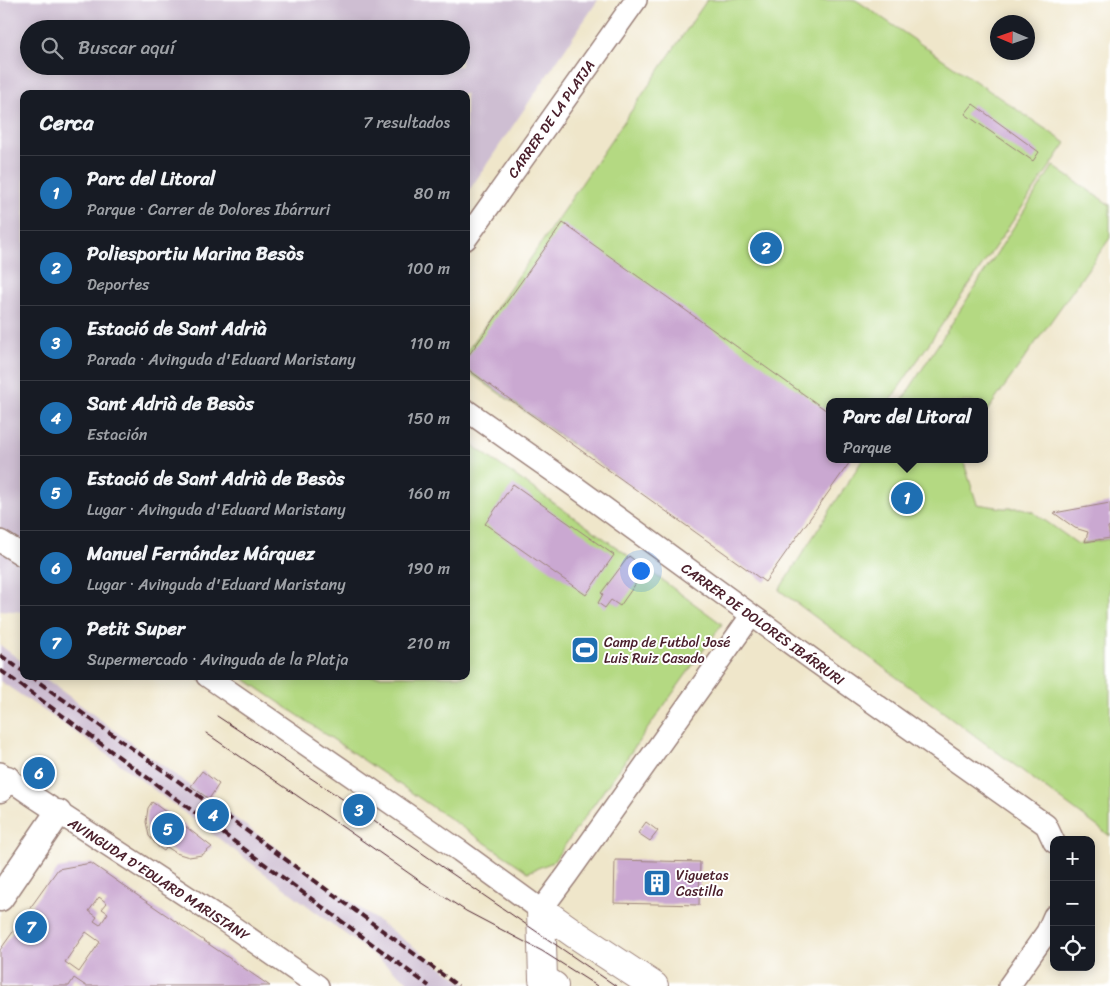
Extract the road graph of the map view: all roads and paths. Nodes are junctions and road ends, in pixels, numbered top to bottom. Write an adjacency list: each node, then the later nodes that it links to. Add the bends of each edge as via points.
1 (636, 0): 2 (street, CARRER DE LA PLATJA)
2 (470, 233)
3 (470, 413): 6 (street, CARRER DE DOLORES IBÁRRURI)
4 (0, 541): 5 (street)
5 (20, 554)
6 (751, 616): 10 (street, CARRER DE DOLORES IBÁRRURI, via 1046,825); 12 (street)
7 (213, 680): 12 (street)
8 (2, 780): 9 (street, AVINGUDA D'EDUARD MARISTANY)
9 (58, 813): 11 (street); 14 (street, AVINGUDA D'EDUARD MARISTANY)
10 (1051, 836)
11 (0, 898)
12 (541, 910): 15 (main road, via 543,978); 16 (main road)
13 (1050, 925): 17 (street)
14 (318, 986)
15 (554, 986)
16 (654, 986)
17 (1009, 986)

